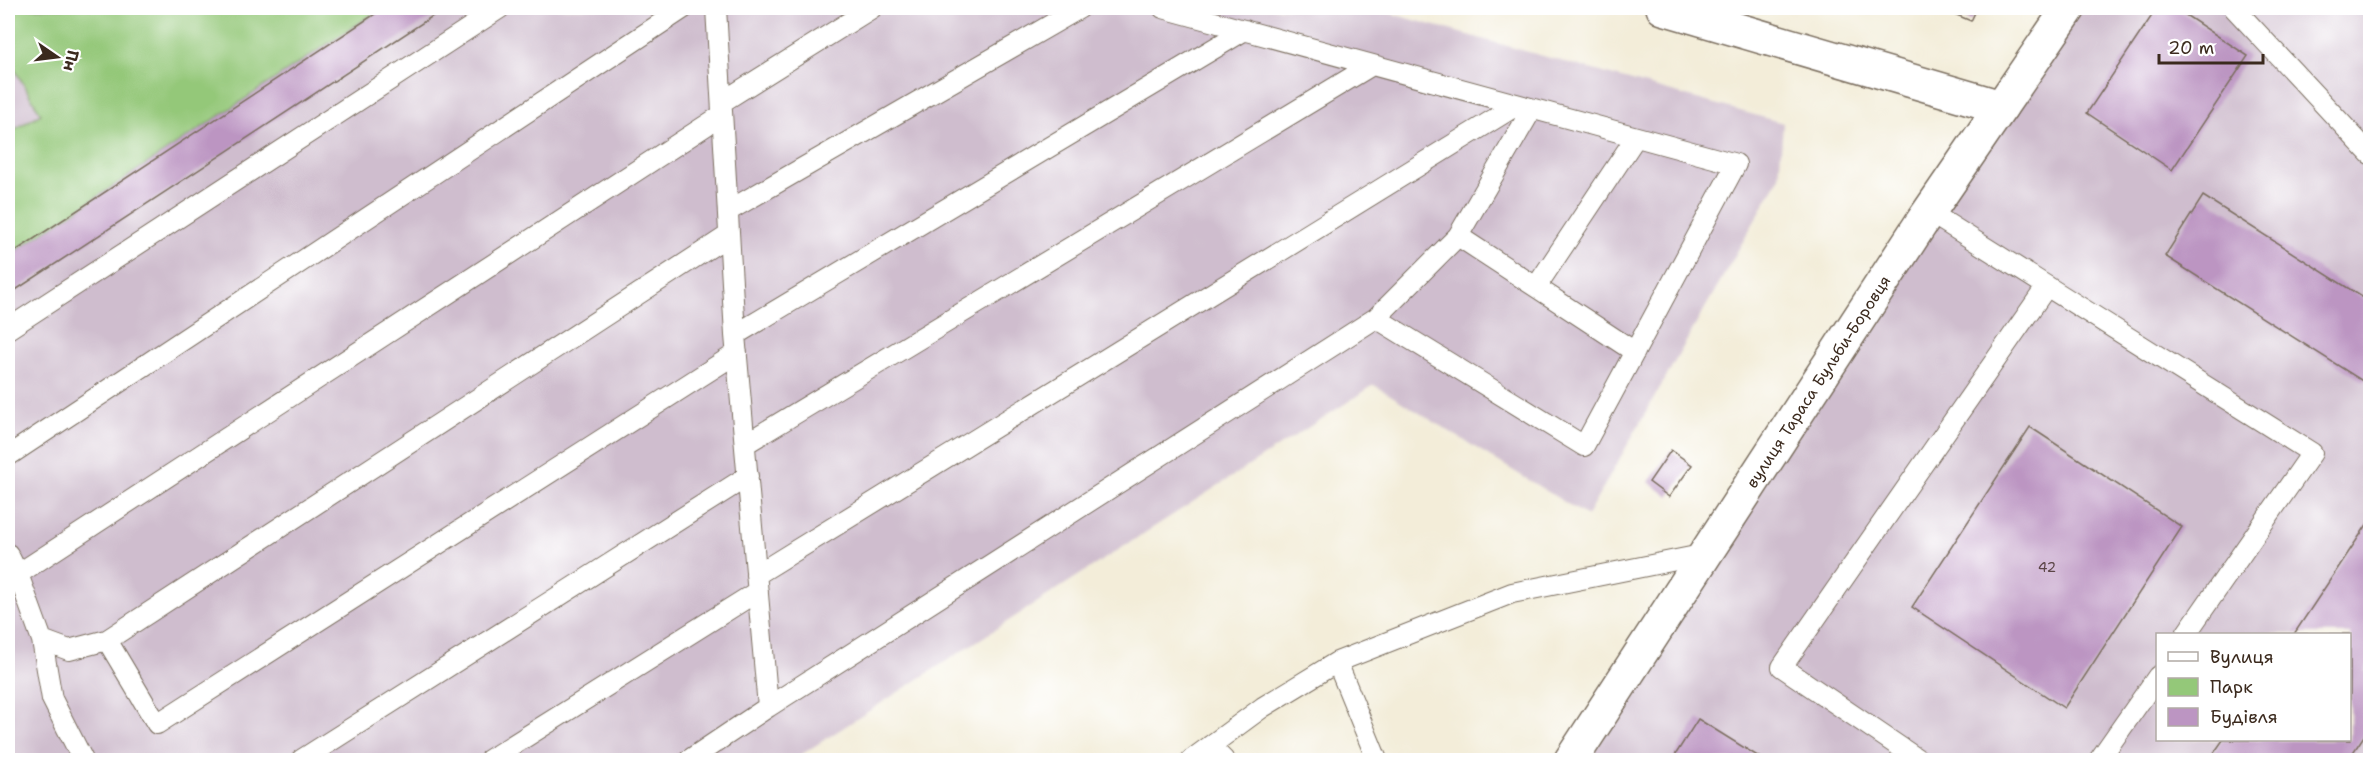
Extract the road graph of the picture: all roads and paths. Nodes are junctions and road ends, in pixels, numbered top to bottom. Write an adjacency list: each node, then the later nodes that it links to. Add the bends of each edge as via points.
1 (501, 8): 24 (lane)
2 (684, 8): 28 (lane)
3 (716, 8): 14 (lane)
4 (872, 8): 14 (lane)
5 (1080, 8): 17 (lane)
6 (1162, 8): 10 (lane)
7 (1663, 8): 13 (street)
8 (2069, 8): 13 (street, вулиця Тараса Бульби-Боровця)
9 (2235, 8): 16 (lane)
10 (1245, 30): 11 (lane); 25 (lane)
11 (1372, 65): 12 (lane); 27 (lane)
12 (1525, 106): 15 (lane); 20 (lane); 33 (lane)
13 (2001, 107): 18 (street, вулиця Тараса Бульби-Боровця)
14 (722, 109): 17 (lane); 32 (lane)
15 (1636, 137): 22 (lane); 26 (lane, via 1736,164)
16 (2370, 154)
17 (728, 211): 19 (lane)
18 (1929, 212): 21 (lane); 31 (street, вулиця Тараса Бульби-Боровця)
19 (729, 235): 25 (lane); 36 (lane)
20 (1458, 236): 22 (lane); 23 (lane)
21 (2047, 286): 34 (lane, via 2312,453); 48 (lane, via 1782,667)
22 (1536, 287): 26 (lane)
23 (1376, 318): 26 (lane, via 1584,446); 39 (lane)
24 (8, 329)
25 (736, 344): 27 (lane); 36 (lane, via 158,724)
26 (1635, 351)
27 (745, 444): 29 (lane)
28 (8, 456)
29 (748, 476): 33 (lane); 42 (lane)
30 (8, 554): 32 (lane)
31 (1706, 554): 37 (lane, via 1512,593); 47 (street, вулиця Тараса Бульби-Боровця)
32 (18, 574): 35 (lane)
33 (757, 583): 39 (lane); 43 (lane)
34 (2187, 633)
35 (42, 640): 36 (lane, via 69,650); 41 (lane, via 52,699)
36 (107, 640)
37 (1337, 662): 40 (lane, via 1263,707); 46 (lane)
38 (2156, 677): 49 (lane)
39 (768, 707): 44 (lane)
40 (1217, 753): 45 (lane)
41 (83, 760)
42 (301, 760)
43 (489, 760)
44 (689, 760)
45 (1191, 760)
46 (1377, 760)
47 (1571, 760)
48 (1919, 760)
49 (2099, 760)

